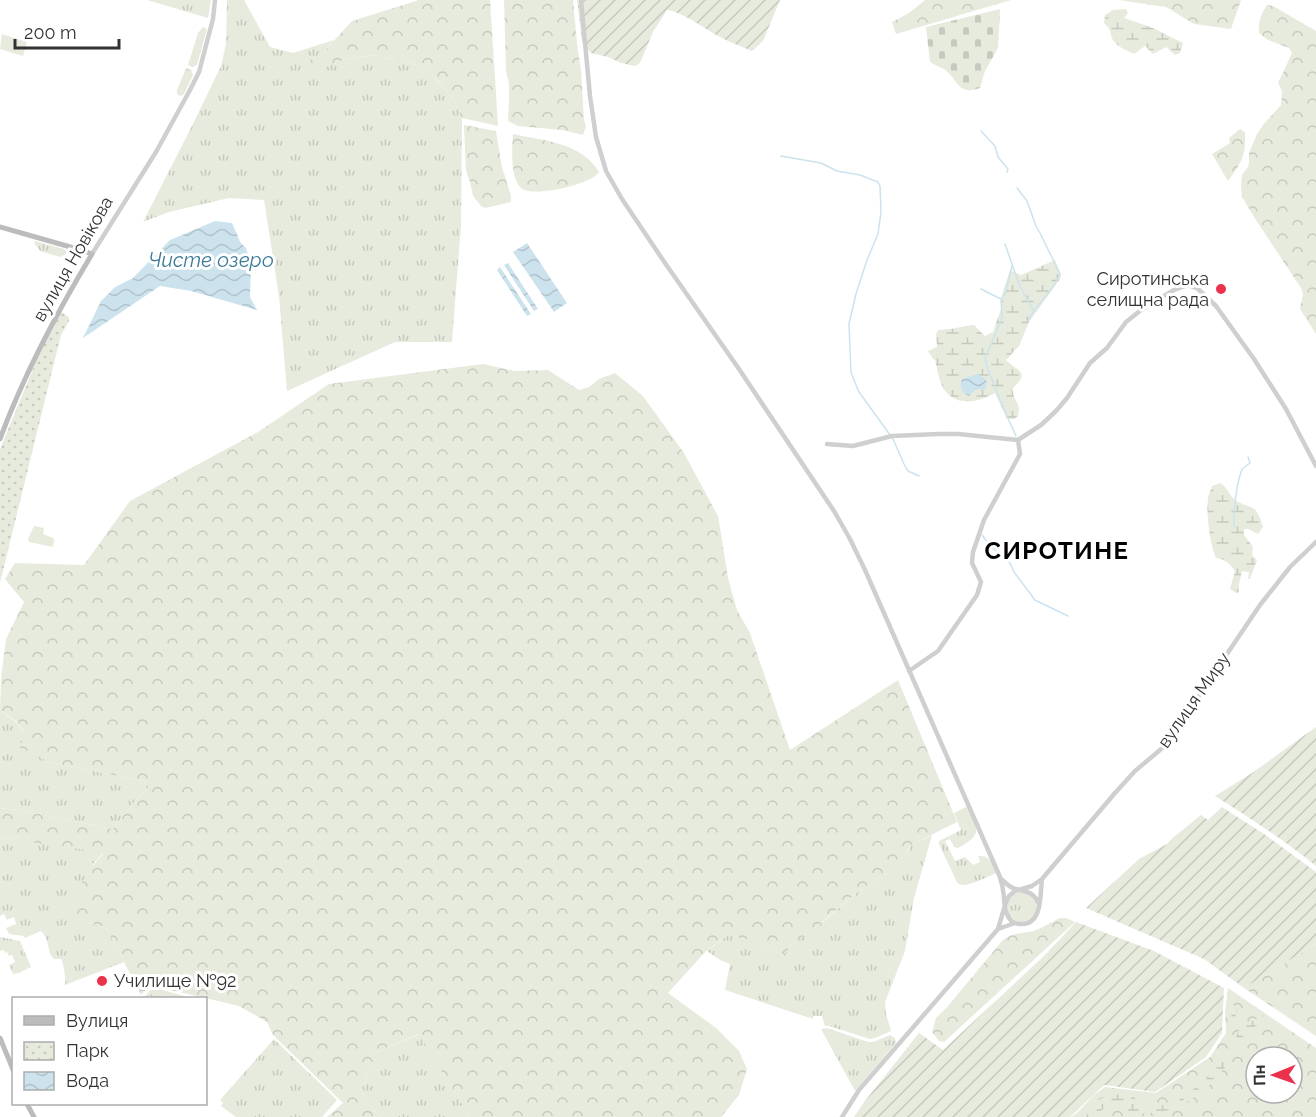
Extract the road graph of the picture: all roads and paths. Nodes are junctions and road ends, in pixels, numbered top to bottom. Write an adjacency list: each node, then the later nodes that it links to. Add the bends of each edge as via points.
1 (215, 0): 4 (street, вулиця Новікова, via 199,72 185,101)
2 (580, 0): 10 (street, via 596,137 606,171 834,511 865,570)
3 (0, 227): 4 (main road)
4 (92, 254): 5 (main road, вулиця Новікова, via 28,370)
5 (0, 439)
6 (1018, 440): 7 (street, via 938,434 892,436 853,446); 8 (street, via 1056,411 1126,322 1188,285 1216,306 1254,359 1292,418); 10 (street, via 1020,454 982,526 973,552 972,563 981,582 977,595 938,651)
7 (827, 444)
8 (1316, 466)
9 (1316, 542): 12 (street, вулиця Миру, via 1260,605 1167,742 1135,771)
10 (909, 671): 11 (street)
11 (1000, 877): 13 (street); 17 (street)
12 (1042, 879): 13 (street); 15 (street)
13 (1022, 890): 14 (street); 17 (street, via 1012,893)
14 (1029, 892): 15 (street); 16 (street)
15 (1040, 895): 16 (street)
16 (1039, 904): 18 (street, via 1032,921)
17 (1005, 906): 18 (street, via 1008,917); 19 (street)
18 (1016, 923): 19 (street)
19 (998, 929): 22 (street, via 859,1090)
20 (0, 1038): 21 (main road)
21 (12, 1067)
22 (842, 1117)

